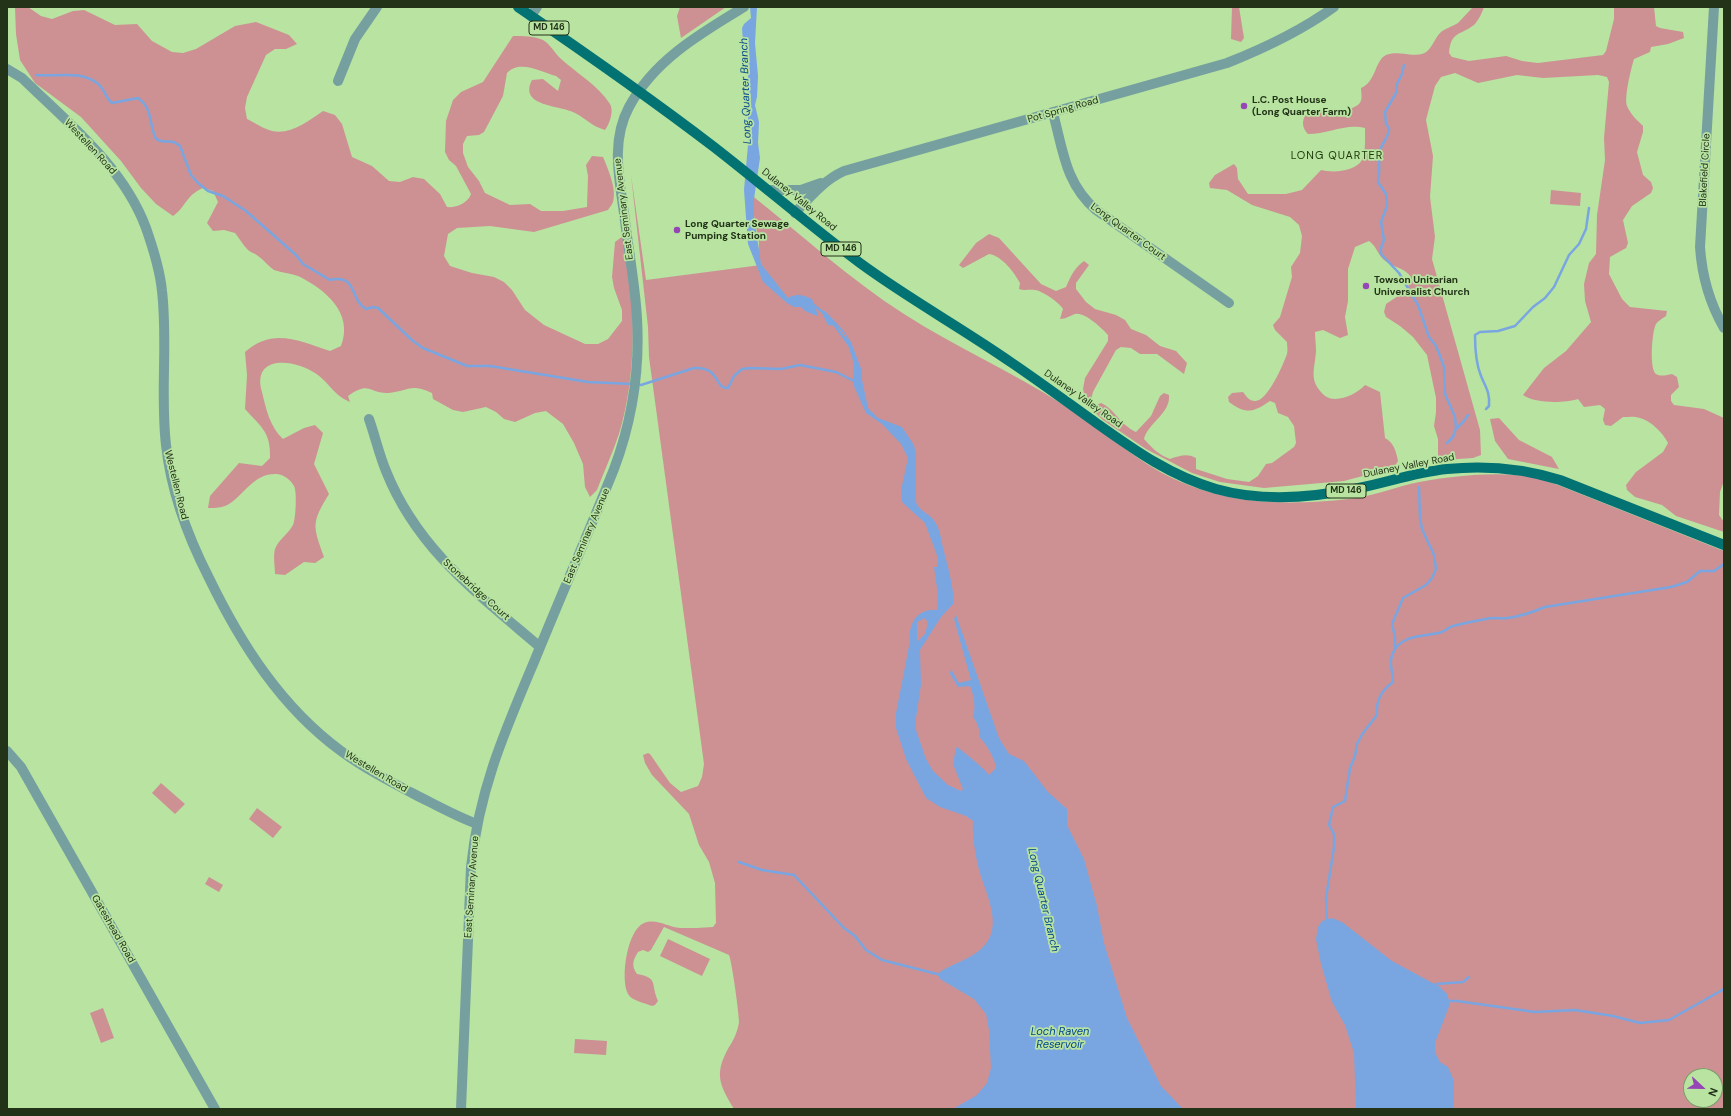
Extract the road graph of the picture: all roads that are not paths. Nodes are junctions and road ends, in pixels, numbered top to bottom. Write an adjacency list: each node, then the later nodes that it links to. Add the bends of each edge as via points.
1 (377, 7): 9 (street, via 355,39)
2 (518, 7): 7 (main road, Dulaney Valley Road / MD 146)
3 (537, 7): 7 (street)
4 (744, 7): 10 (street, East Seminary Avenue, via 686,43 662,65)
5 (1334, 7): 11 (street, Pot Spring Road, via 1281,39 1227,63)
6 (1714, 7): 16 (street, Blakefield Circle, via 1700,247 1706,289)
7 (531, 16): 10 (main road, Dulaney Valley Road / MD 146)
8 (7, 69): 21 (street, Westellen Road, via 22,78 112,168 135,204 145,227 162,288 164,418 172,477 196,551 247,648 280,693 339,750 381,776)
9 (338, 82)
10 (639, 92): 13 (main road, Dulaney Valley Road / MD 146); 19 (street, East Seminary Avenue, via 626,114 618,155 637,318 635,384 626,434 614,469)
11 (1053, 113): 12 (street, Pot Spring Road, via 857,167); 15 (street, Long Quarter Court, via 1071,178 1084,198 1096,210)
12 (827, 181): 13 (street, via 801,190); 14 (street, Pot Spring Road)
13 (768, 190): 14 (main road, Dulaney Valley Road / MD 146)
14 (795, 213): 18 (main road, Dulaney Valley Road / MD 146, via 888,283 1010,361 1140,454 1169,471 1200,484 1251,496 1300,497 1333,493 1444,469 1514,468 1560,480)
15 (1229, 303)
16 (1724, 328)
17 (369, 419): 19 (street, Stonebridge Court, via 385,470 413,523 454,572)
18 (1724, 545)
19 (540, 647): 21 (street, East Seminary Avenue, via 495,757)
20 (7, 750): 22 (street, Gateshead Road, via 21,767)
21 (477, 824): 23 (street, East Seminary Avenue, via 469,902)
22 (215, 1109)
23 (461, 1109)

